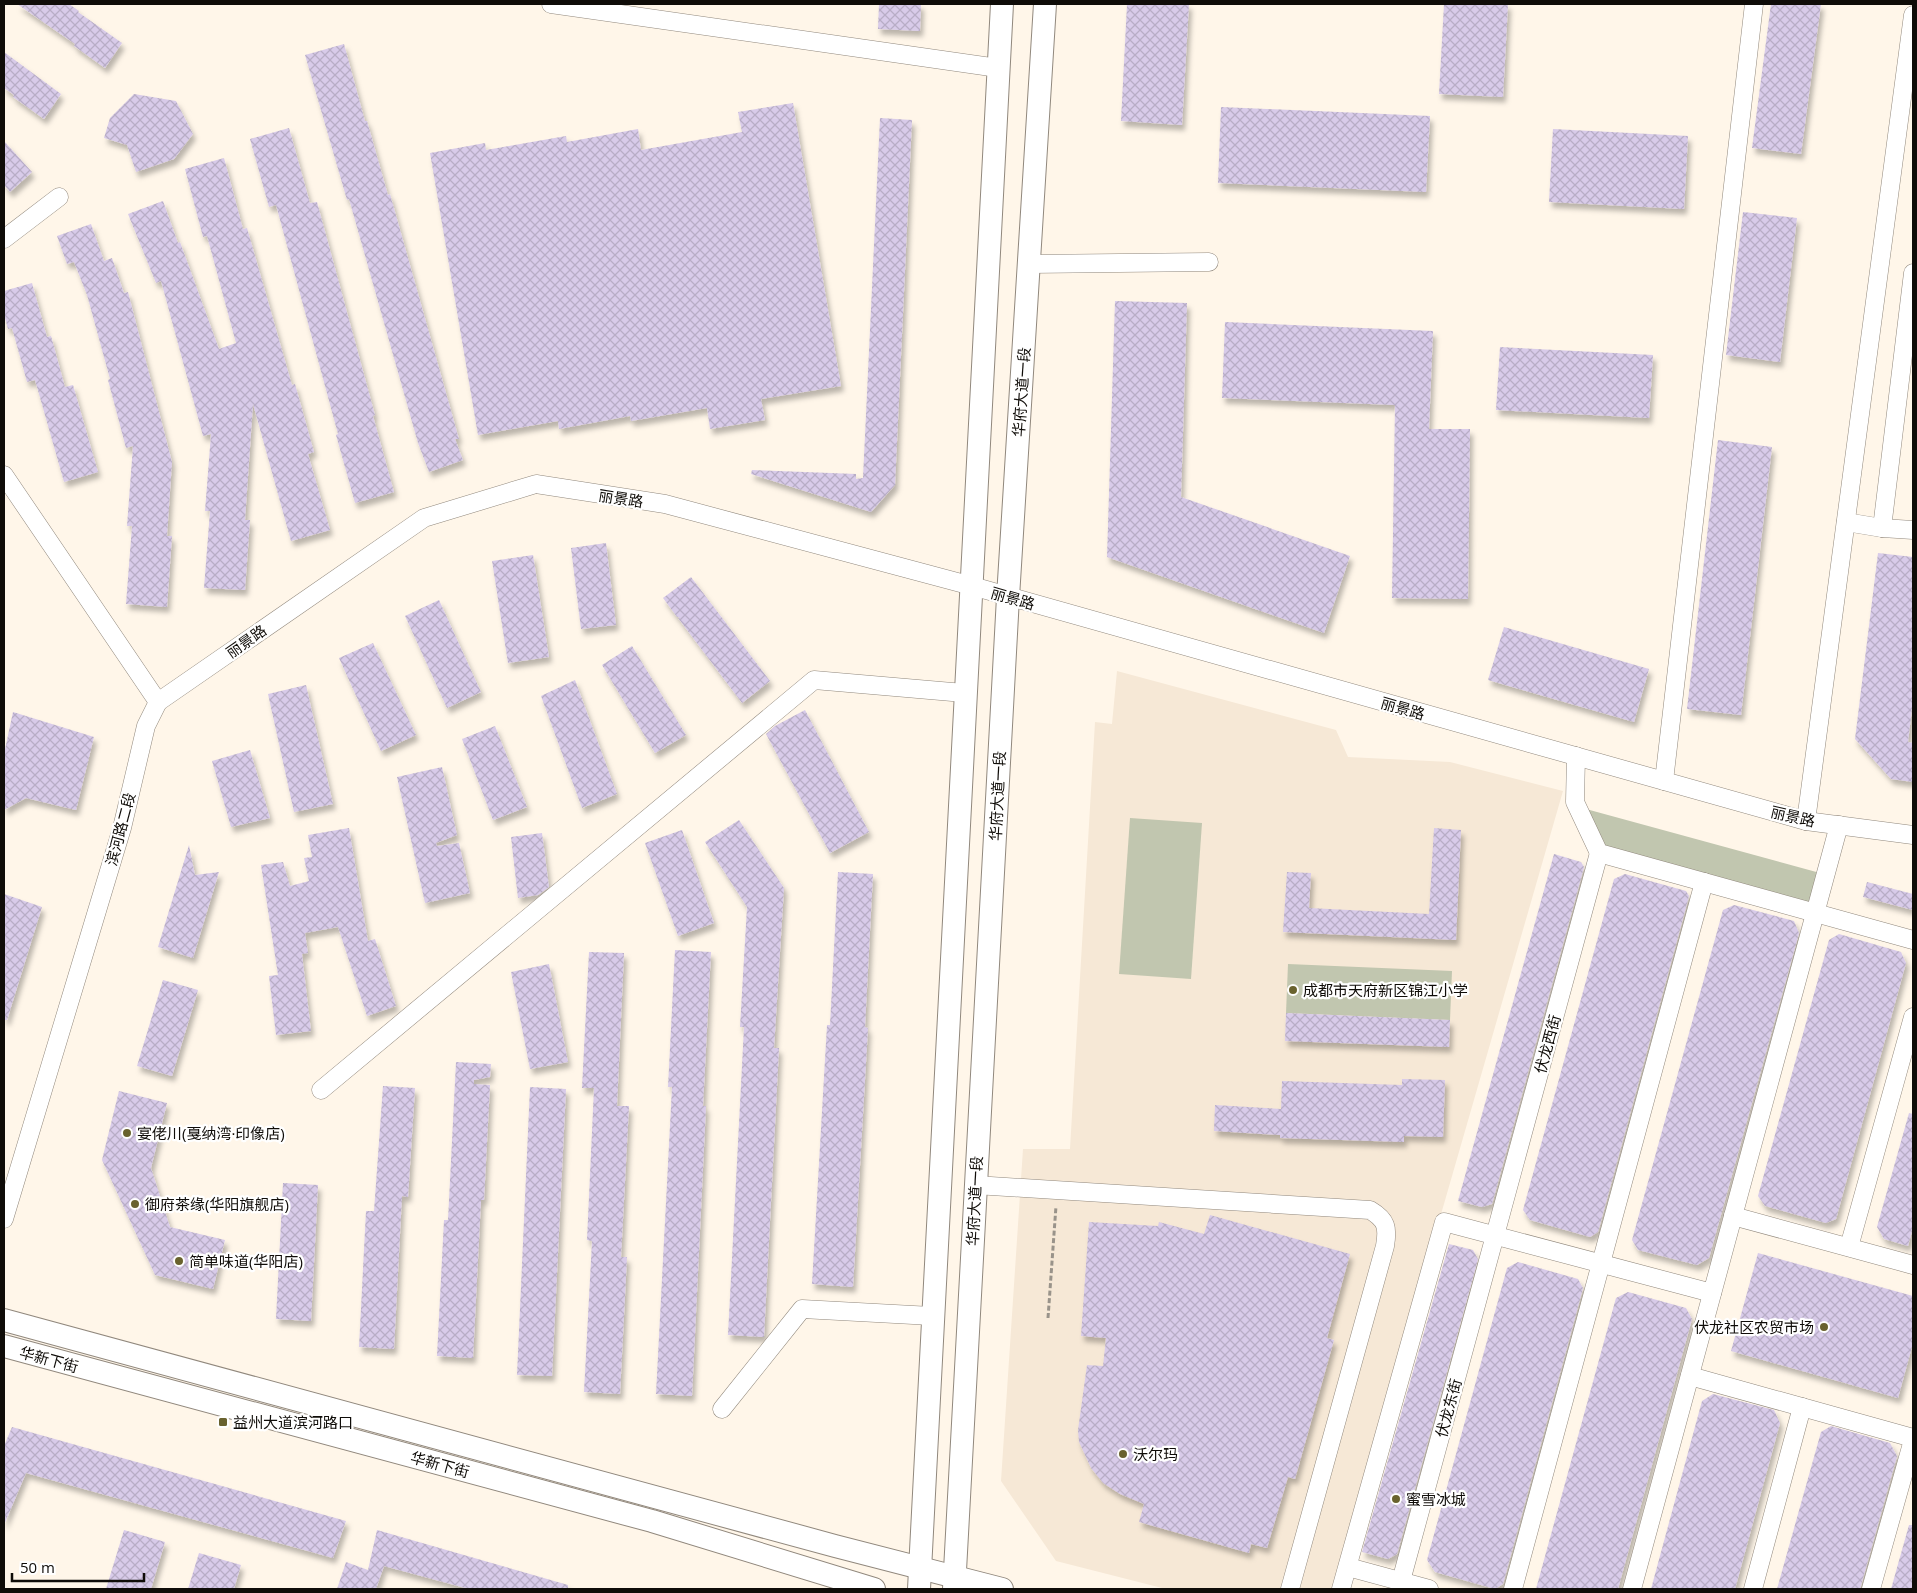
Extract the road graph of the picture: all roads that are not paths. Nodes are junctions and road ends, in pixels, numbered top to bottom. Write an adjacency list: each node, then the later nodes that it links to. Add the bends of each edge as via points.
1 (551, 4): 6 (street)
2 (1002, 4): 6 (main road)
3 (1045, 4): 10 (main road, 华府大道一段)
4 (1754, 4): 21 (street)
5 (1913, 14): 13 (street)
6 (998, 68): 16 (main road)
7 (60, 197): 8 (street)
8 (4, 239)
9 (1209, 262): 10 (street)
10 (1029, 264): 17 (main road, 华府大道一段)
11 (1913, 273): 14 (street)
12 (4, 475): 19 (street)
13 (1846, 522): 14 (street); 22 (street)
14 (1882, 528): 15 (street)
15 (1913, 530)
16 (972, 586): 17 (street, 丽景路); 18 (main road); 19 (street, 丽景路, via 665,504 536,484 424,518)
17 (1008, 597): 20 (street, 丽景路); 31 (main road, 华府大道一段)
18 (964, 693): 30 (street, via 814,680); 39 (main road)
19 (158, 702): 33 (street, 滨河路二段, via 146,726 122,828)
20 (1576, 756): 21 (street, 丽景路); 25 (street, via 1575,802)
21 (1664, 781): 22 (street, 丽景路)
22 (1806, 821): 23 (street, 丽景路)
23 (1839, 825): 24 (street, 丽景路); 27 (street)
24 (1913, 836)
25 (1599, 853): 26 (street); 34 (street, 伏龙西街)
26 (1704, 882): 27 (street); 36 (street)
27 (1815, 913): 28 (street); 32 (street)
28 (1913, 940)
29 (1913, 1017): 35 (street)
30 (321, 1090)
31 (975, 1185): 49 (main road, 华府大道一段); 52 (street, via 1370,1210 1380,1216 1385,1225 1384,1246)
32 (1733, 1216): 35 (street); 38 (street)
33 (4, 1219)
34 (1495, 1236): 36 (street); 46 (street, via 1444,1222); 48 (street, 伏龙东街)
35 (1849, 1247): 37 (street)
36 (1601, 1264): 38 (street); 55 (street)
37 (1913, 1265)
38 (1712, 1293): 42 (street)
39 (932, 1316): 44 (street, via 802,1309); 47 (main road)
40 (4, 1320): 47 (main road)
41 (4, 1346): 50 (main road, 华新下街, via 652,1521)
42 (1690, 1376): 43 (street); 56 (street)
43 (1802, 1407): 45 (street); 57 (street)
44 (722, 1409)
45 (1913, 1439): 58 (street)
46 (1348, 1567): 48 (street); 53 (street)
47 (919, 1578): 49 (main road)
48 (1401, 1581): 54 (street)
49 (954, 1583): 51 (main road)
50 (874, 1589)
51 (1002, 1589)
52 (1290, 1589)
53 (1342, 1589)
54 (1429, 1589)
55 (1513, 1589)
56 (1632, 1589)
57 (1753, 1589)
58 (1871, 1589)

